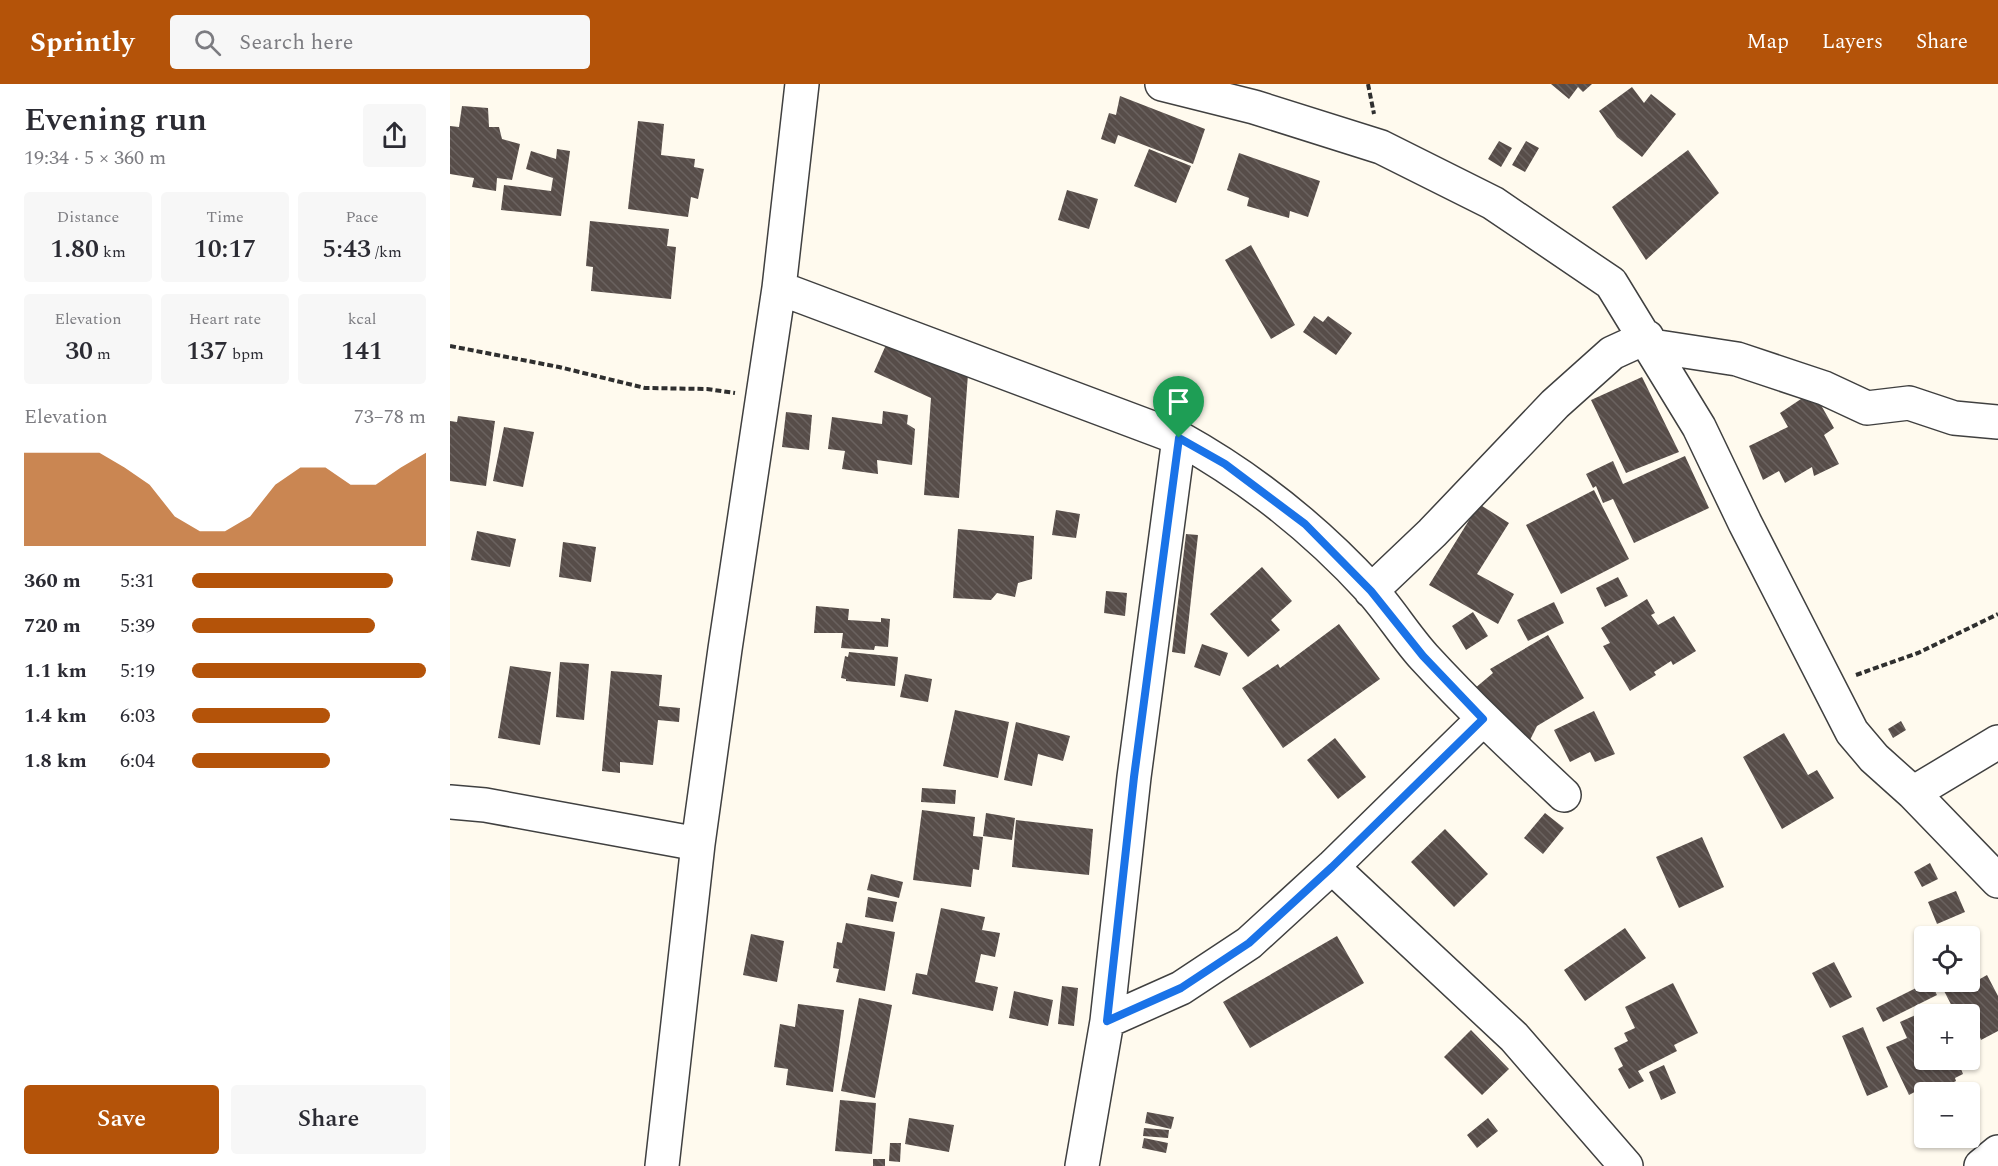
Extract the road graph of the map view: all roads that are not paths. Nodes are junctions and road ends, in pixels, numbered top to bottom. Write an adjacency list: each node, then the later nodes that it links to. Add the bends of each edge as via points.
1 (802, 84): 3 (street)
2 (1162, 84): 4 (street, via 1254,107 1381,147 1493,203 1611,283)
3 (779, 288): 6 (street); 13 (street)
4 (1649, 341): 5 (street, via 1737,359 1824,388 1867,408 1909,403 1954,418); 7 (street, via 1612,353 1555,404); 10 (street, via 1699,427 1852,732)
5 (1998, 422)
6 (1179, 438): 7 (street, via 1225,464 1305,524); 16 (street, via 1134,777)
7 (1371, 591): 8 (street, via 1423,656)
8 (1483, 719): 11 (street); 14 (street)
9 (1998, 742): 10 (street)
10 (1913, 793): 15 (street)
11 (1564, 795)
12 (450, 802): 13 (street)
13 (698, 844): 18 (street)
14 (1332, 867): 16 (street, via 1249,943 1216,966 1181,988); 20 (street, via 1514,1037)
15 (1998, 881)
16 (1107, 1021): 19 (street)
17 (1998, 1152): 21 (street)
18 (662, 1166)
19 (1082, 1166)
20 (1626, 1166)
21 (1981, 1166)

